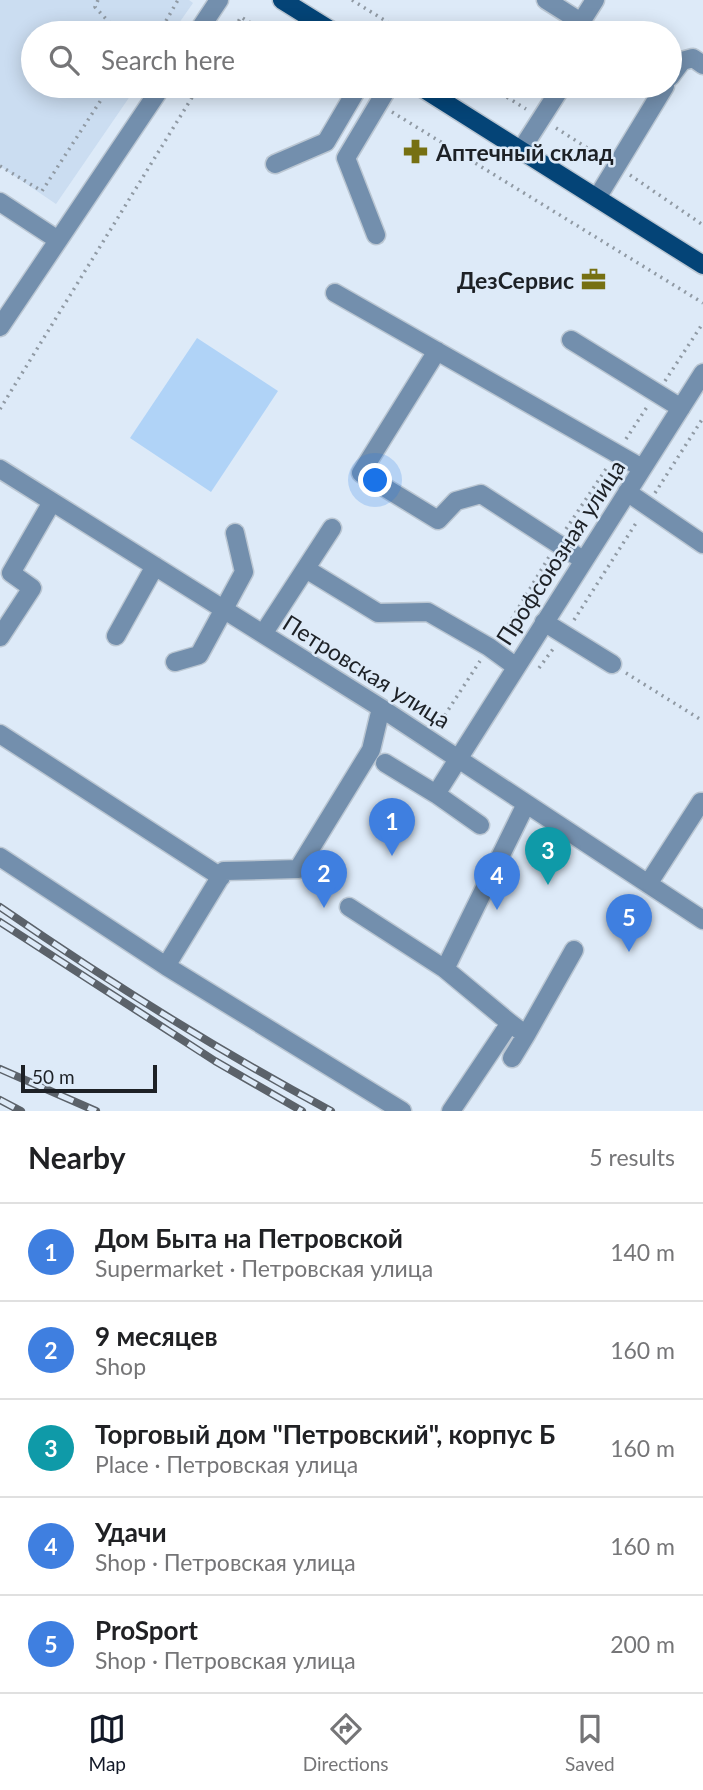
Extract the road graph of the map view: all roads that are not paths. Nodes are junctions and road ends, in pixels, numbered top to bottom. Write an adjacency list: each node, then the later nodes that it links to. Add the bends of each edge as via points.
1 (219, 0): 5 (street)
2 (282, 0): 6 (main road)
3 (546, 0): 7 (street)
4 (594, 0): 8 (street)
5 (205, 21)
6 (316, 21)
7 (571, 21)
8 (582, 21)
9 (682, 61): 10 (street, via 693,58)
10 (703, 65)
11 (154, 98): 22 (street)
12 (352, 98): 18 (street, via 326,142)
13 (380, 98): 21 (street, via 346,158)
14 (438, 98): 17 (main road)
15 (555, 98): 17 (street)
16 (658, 98): 19 (street)
17 (521, 150): 19 (main road)
18 (275, 164)
19 (597, 198): 23 (main road)
20 (0, 202): 22 (street)
21 (376, 235)
22 (58, 240): 25 (street)
23 (703, 265)
24 (335, 293): 27 (street)
25 (0, 327)
26 (571, 340): 29 (street)
27 (437, 351): 30 (street); 37 (street, via 360,473 439,520 456,501 481,494)
28 (703, 373): 29 (street, Профсоюзная улица)
29 (681, 408): 30 (street, Профсоюзная улица)
30 (642, 468): 32 (street, Профсоюзная улица)
31 (0, 469): 33 (street, Петровская улица)
32 (627, 492): 36 (street); 37 (street, Профсоюзная улица)
33 (52, 502): 38 (street, Петровская улица); 43 (street, via 10,573 32,588)
34 (332, 528): 39 (street)
35 (235, 533): 40 (street, via 244,572)
36 (703, 544)
37 (583, 560): 41 (street, Профсоюзная улица)
38 (155, 566): 40 (street, Петровская улица); 44 (street)
39 (306, 569): 42 (street); 47 (street, via 378,613 428,612)
40 (223, 609): 42 (street, Петровская улица); 45 (street, via 200,655)
41 (544, 622): 46 (street); 47 (street, Профсоюзная улица)
42 (262, 634): 48 (street, Петровская улица)
43 (0, 636)
44 (116, 636)
45 (175, 662)
46 (612, 664)
47 (516, 666): 50 (street, Профсоюзная улица)
48 (381, 708): 50 (street, Петровская улица); 57 (street, via 371,750 298,869 224,871)
49 (0, 734): 57 (street)
50 (457, 757): 52 (street, Профсоюзная улица); 54 (street, Петровская улица)
51 (385, 763): 52 (street)
52 (436, 794): 55 (street)
53 (703, 802): 58 (street)
54 (526, 804): 58 (street, Петровская улица); 63 (street)
55 (480, 825)
56 (0, 857): 62 (street)
57 (221, 877): 62 (street)
58 (648, 884): 60 (street, Петровская улица)
59 (349, 907): 63 (street)
60 (703, 920)
61 (575, 950): 65 (street)
62 (166, 966): 67 (street)
63 (445, 969): 64 (street)
64 (510, 1023): 65 (street); 68 (street)
65 (526, 1035): 66 (street)
66 (512, 1058)
67 (402, 1111)
68 (451, 1111)

